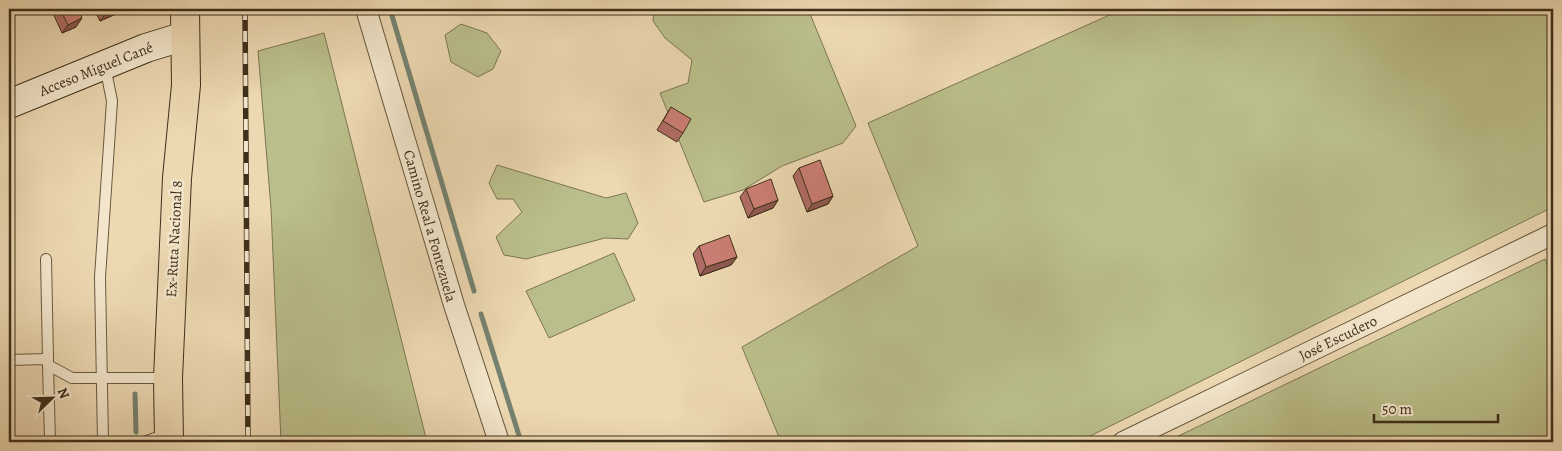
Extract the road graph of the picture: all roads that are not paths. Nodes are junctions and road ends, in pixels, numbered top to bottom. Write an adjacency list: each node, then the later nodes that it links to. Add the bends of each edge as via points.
1 (184, 9): 3 (main road, Ex-Ruta Nacional 8)
2 (366, 9): 15 (street, Camino Real a Fontezuela, via 454,305)
3 (185, 36): 4 (main road, Acceso Miguel Cané); 10 (main road, Ex-Ruta Nacional 8, via 186,85 177,178)
4 (105, 66): 5 (main road, Acceso Miguel Cané); 11 (lane, via 112,101 100,277)
5 (11, 98)
6 (1553, 234): 16 (street, José Escudero)
7 (46, 259): 9 (lane)
8 (9, 360): 9 (lane)
9 (48, 362): 11 (lane, via 72,378); 13 (lane)
10 (168, 378): 11 (lane); 12 (main road, Ex-Ruta Nacional 8)
11 (100, 379): 14 (lane)
12 (161, 439)
13 (50, 442)
14 (102, 442)
15 (499, 442)
16 (1122, 442)

